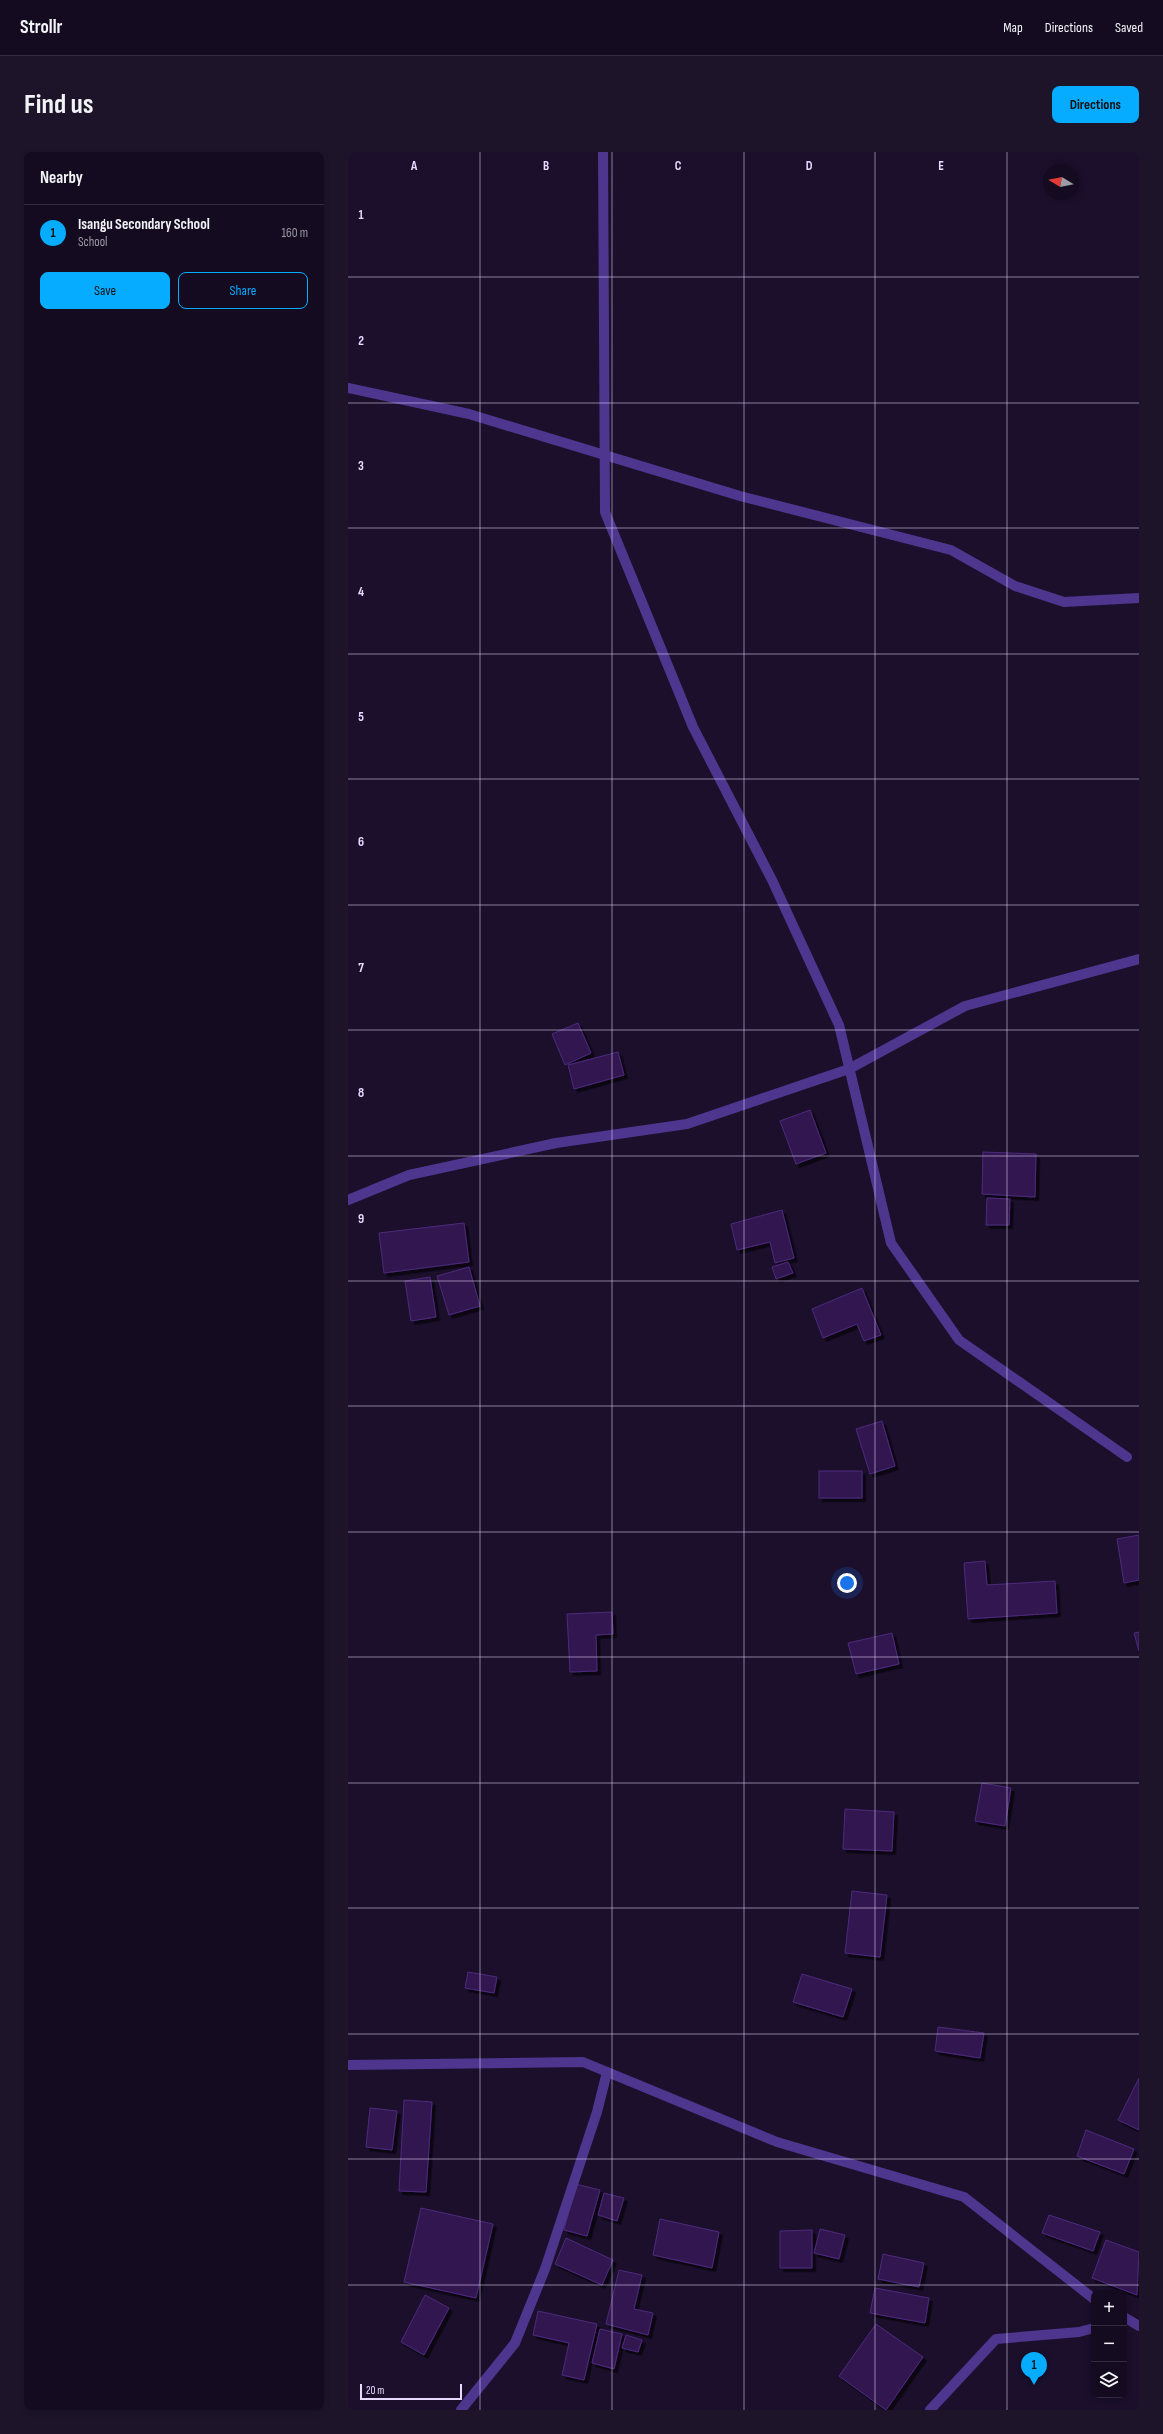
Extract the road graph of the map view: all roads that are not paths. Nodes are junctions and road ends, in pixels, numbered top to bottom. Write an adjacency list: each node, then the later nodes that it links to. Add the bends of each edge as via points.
1 (603, 152): 3 (street)
2 (348, 388): 3 (street, via 468,414)
3 (606, 456): 4 (street, via 740,496 951,550 1015,586 1064,602); 6 (street, via 605,512 693,727 772,880 839,1025)
4 (1139, 598)
5 (1139, 959): 6 (street, via 965,1006)
6 (849, 1069): 7 (street, via 687,1124 556,1142 409,1175); 8 (street, via 891,1243 959,1340)
7 (348, 1200)
8 (1127, 1457)
9 (348, 2065): 10 (street, via 583,2062)
10 (607, 2072): 11 (street, via 777,2142 964,2197); 15 (street, via 597,2112 545,2269 515,2343)
11 (1091, 2297)
12 (1127, 2320): 13 (street)
13 (1139, 2326)
14 (1091, 2329): 16 (street, via 996,2339)
15 (461, 2410)
16 (930, 2410)

